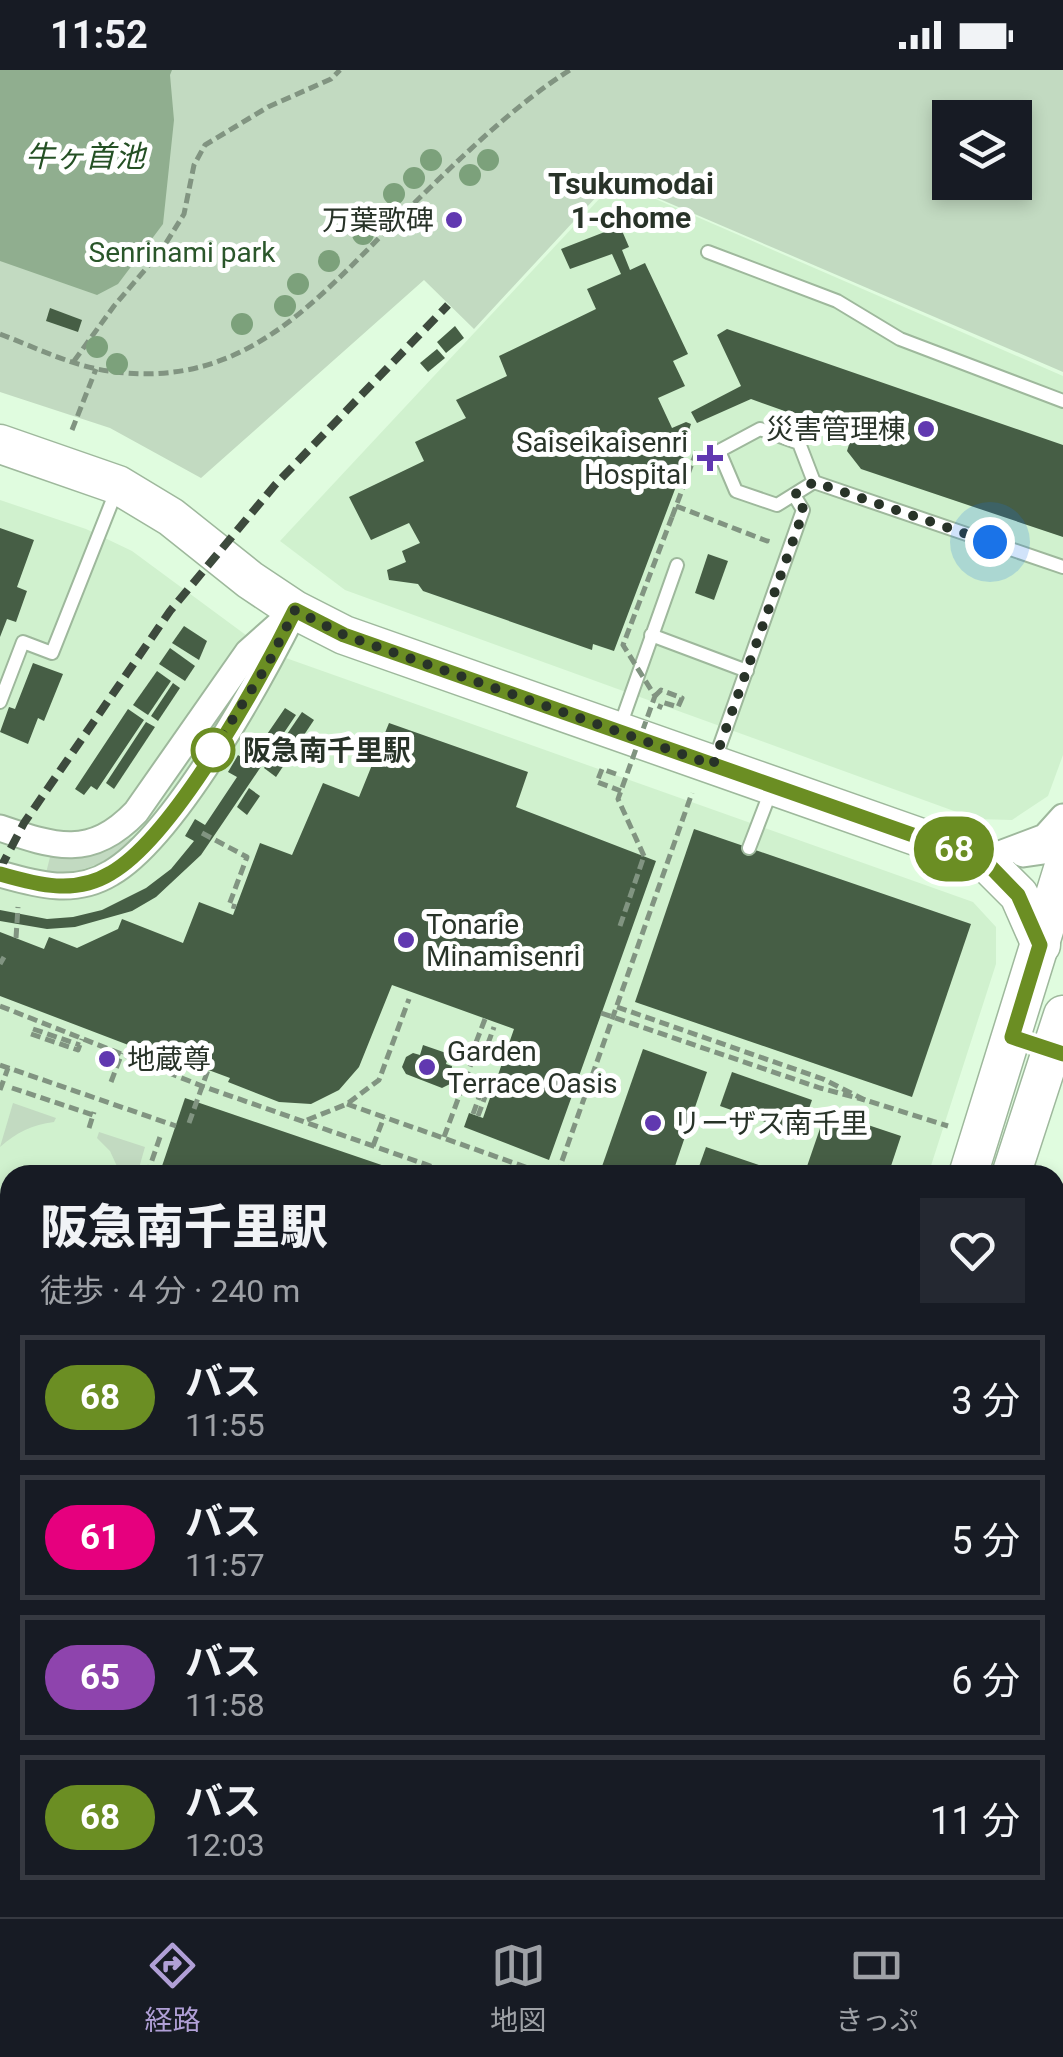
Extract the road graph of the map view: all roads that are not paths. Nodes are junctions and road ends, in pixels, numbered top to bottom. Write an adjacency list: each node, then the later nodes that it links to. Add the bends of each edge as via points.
1 (708, 252): 2 (lane, via 837,301 900,339)
2 (1063, 401)
3 (0, 444): 5 (street)
4 (814, 482): 6 (lane); 6 (lane, via 800,443 760,429 720,451 736,491 777,505); 8 (lane)
5 (118, 486): 9 (street, via 172,517); 12 (lane, via 52,653 23,642)
6 (794, 495): 11 (lane, via 804,510)
7 (677, 564): 10 (lane)
8 (1063, 566)
9 (295, 610): 13 (street, via 344,635); 17 (street, via 248,652 120,829 86,844 60,846); 22 (street, via 170,817 132,858 110,874 63,887)
10 (651, 636): 11 (lane); 13 (lane)
11 (747, 670): 14 (lane)
12 (0, 702)
13 (618, 731): 14 (street)
14 (703, 778): 15 (street)
15 (772, 785): 18 (lane); 20 (street)
16 (1063, 817): 20 (street, via 1045,836)
17 (0, 828)
18 (749, 848)
19 (1063, 848): 20 (street)
20 (984, 860): 23 (street, via 1018,895)
21 (1063, 869): 23 (street)
22 (0, 874)
23 (1040, 945): 25 (street)
24 (1063, 1015): 26 (street)
25 (1012, 1037): 26 (street); 27 (street)
26 (1057, 1052): 28 (street)
27 (971, 1165)
28 (1015, 1165)

